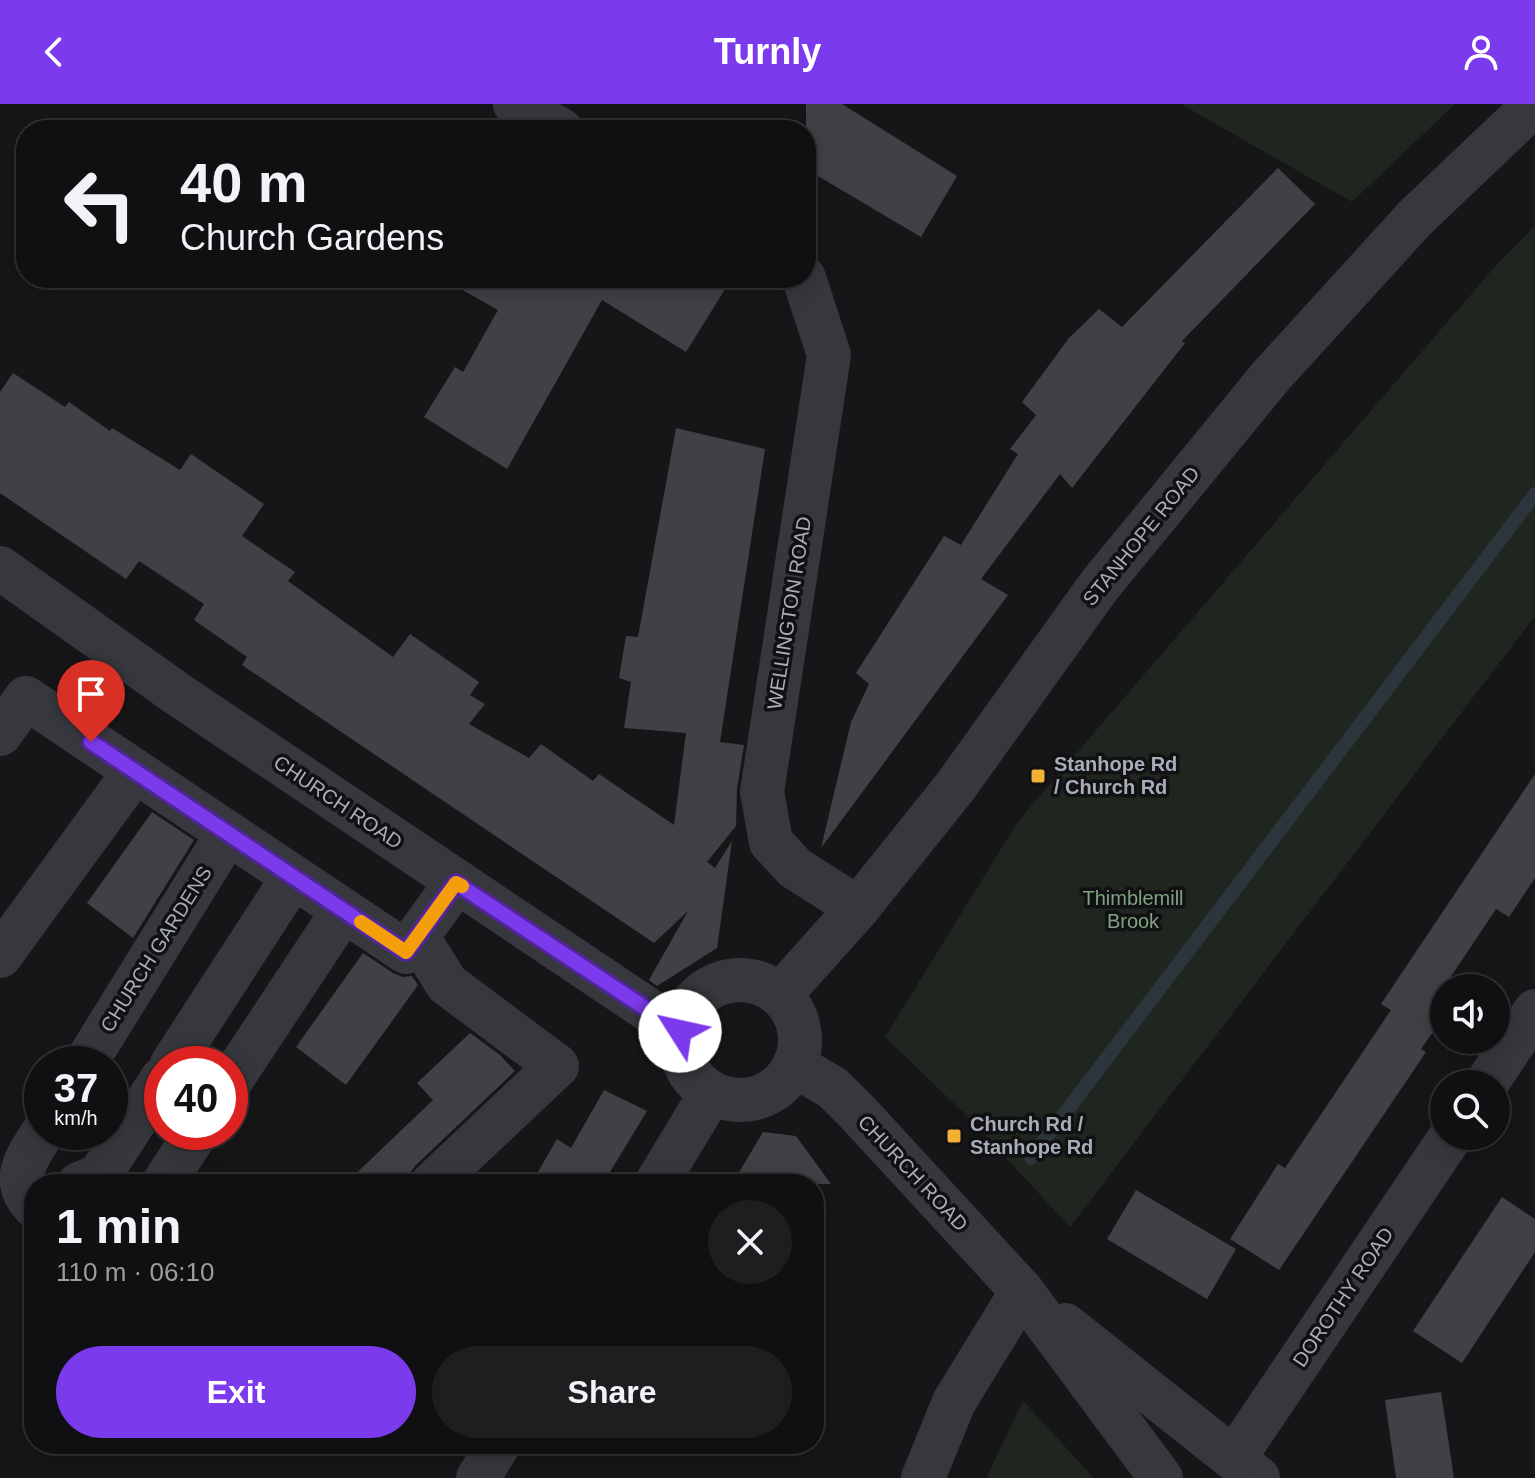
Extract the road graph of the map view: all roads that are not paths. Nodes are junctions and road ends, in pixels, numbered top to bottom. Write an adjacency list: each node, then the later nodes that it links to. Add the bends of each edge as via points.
1 (515, 104): 3 (street)
2 (1535, 104): 12 (street, STANHOPE ROAD, via 1415,218 1271,376 1099,586 955,787)
3 (543, 120)
4 (807, 288): 12 (street, WELLINGTON ROAD, via 829,355 762,792 771,842 795,868)
5 (0, 568): 11 (street, CHURCH ROAD)
6 (13, 689): 7 (street); 8 (street)
7 (0, 734)
8 (135, 771): 9 (street); 15 (street)
9 (228, 833): 10 (street); 19 (street, CHURCH GARDENS)
10 (293, 877): 13 (street); 20 (street)
11 (456, 883): 14 (street); 18 (street, CHURCH ROAD)
12 (858, 908): 16 (street, STANHOPE ROAD)
13 (343, 911): 14 (street, via 406,952); 21 (street)
14 (417, 936): 31 (street, via 447,984 557,1066)
15 (0, 956)
16 (780, 995): 18 (street, via 747,980 720,983 696,998); 22 (street, via 799,1028)
17 (1535, 1011): 23 (street)
18 (680, 1031): 24 (street, via 685,1067)
19 (96, 1046)
20 (184, 1046)
21 (248, 1055)
22 (794, 1065): 24 (street, via 768,1094 729,1100); 34 (street, CHURCH ROAD, via 833,1088)
23 (1495, 1070)
24 (711, 1093): 32 (street)
25 (144, 1107): 29 (street)
26 (32, 1150): 33 (street, via 21,1168)
27 (185, 1150): 30 (street)
28 (1442, 1150): 36 (street, DOROTHY ROAD)
29 (100, 1174)
30 (170, 1174)
31 (443, 1174)
32 (662, 1174)
33 (24, 1195)
34 (1022, 1291): 36 (street, CHURCH ROAD); 38 (street, via 954,1402); 39 (street, CHURCH ROAD)
35 (493, 1454): 37 (street)
36 (1247, 1468)
37 (478, 1478)
38 (923, 1478)
39 (1161, 1478)

